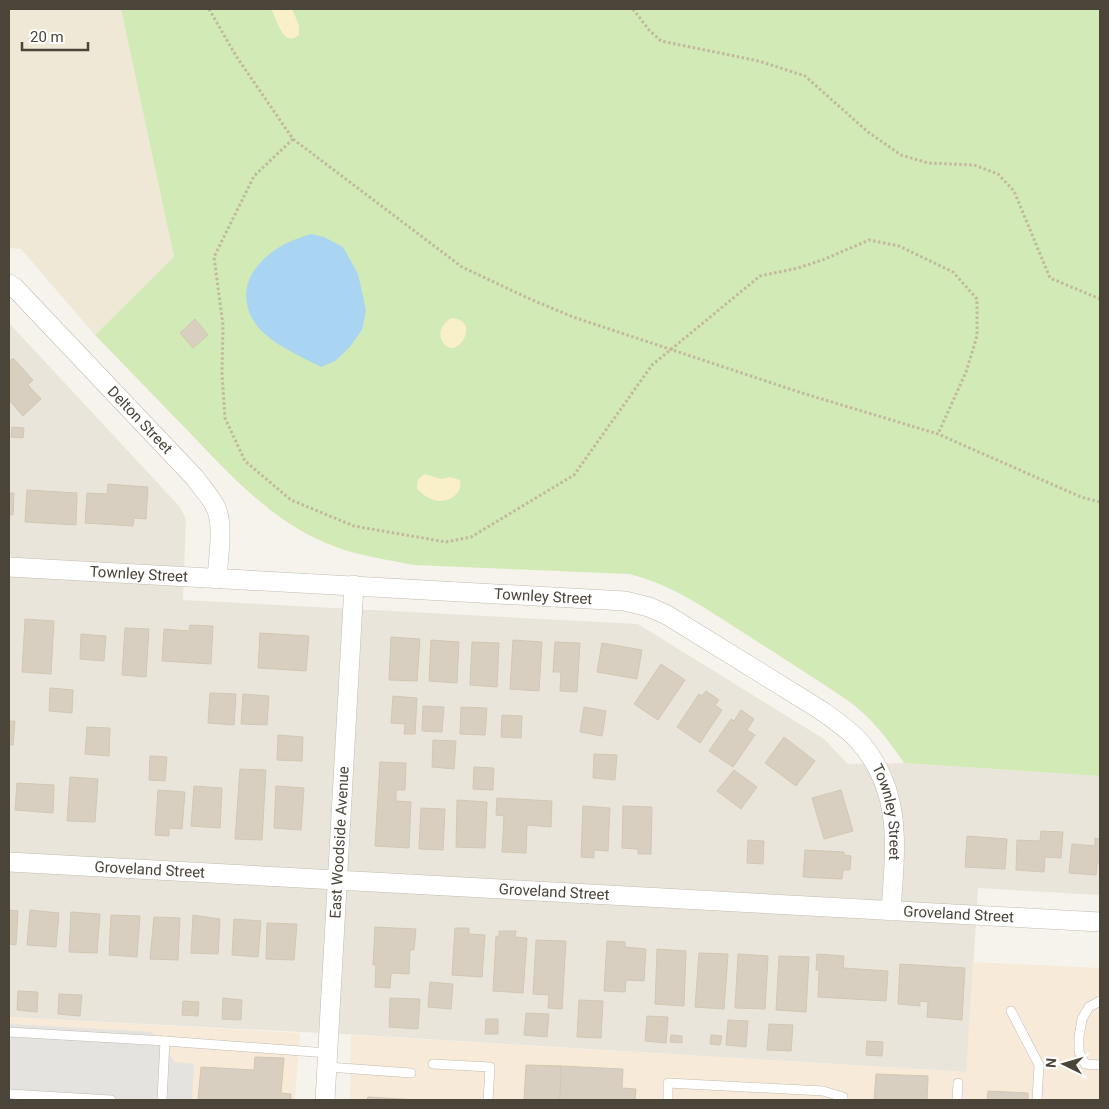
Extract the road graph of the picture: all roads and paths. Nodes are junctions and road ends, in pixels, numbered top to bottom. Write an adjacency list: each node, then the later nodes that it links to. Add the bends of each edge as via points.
1 (209, 9): 3 (path, via 236,56)
2 (633, 9): 5 (path, via 661,41 759,61 805,76 868,132 901,155 928,163 974,166 998,174 1014,192 1050,278)
3 (293, 138): 6 (path, via 462,267 573,317); 6 (path, via 254,176 214,257 223,325 225,418 245,461 291,500 354,526 446,542 471,537 574,475 652,365)
4 (9, 284): 10 (street, Delton Street, via 195,478 215,505 220,532)
5 (1100, 299)
6 (672, 349): 7 (path); 7 (path, via 760,276 826,259 869,240 899,246 954,272 978,299 977,336 966,372)
7 (938, 434): 8 (path, via 1081,497)
8 (1100, 502)
9 (9, 567): 10 (street, Townley Street)
10 (217, 579): 11 (street, Townley Street)
11 (354, 585): 13 (street, East Woodside Avenue); 14 (street, Townley Street, via 625,601 649,606 779,683 858,739 881,774 894,819)
12 (9, 862): 13 (street, Groveland Street)
13 (339, 880): 14 (street, Groveland Street); 20 (street, East Woodside Avenue)
14 (891, 911): 15 (street, Groveland Street)
15 (1100, 922)
16 (1100, 1001): 22 (lane, via 1089,1007 1082,1019 1079,1052 1085,1064)
17 (1011, 1011): 33 (lane, via 1039,1065)
18 (9, 1032): 19 (lane)
19 (165, 1041): 20 (lane); 27 (lane)
20 (328, 1060): 23 (lane); 28 (street, East Woodside Avenue)
21 (433, 1064): 29 (lane, via 490,1067)
22 (1100, 1065)
23 (411, 1073)
24 (958, 1083): 32 (lane)
25 (9, 1094): 26 (lane)
26 (111, 1100)
27 (162, 1100)
28 (326, 1100)
29 (488, 1100)
30 (668, 1100): 31 (lane, via 668,1083 823,1091)
31 (843, 1100)
32 (957, 1100)
33 (1037, 1100)

